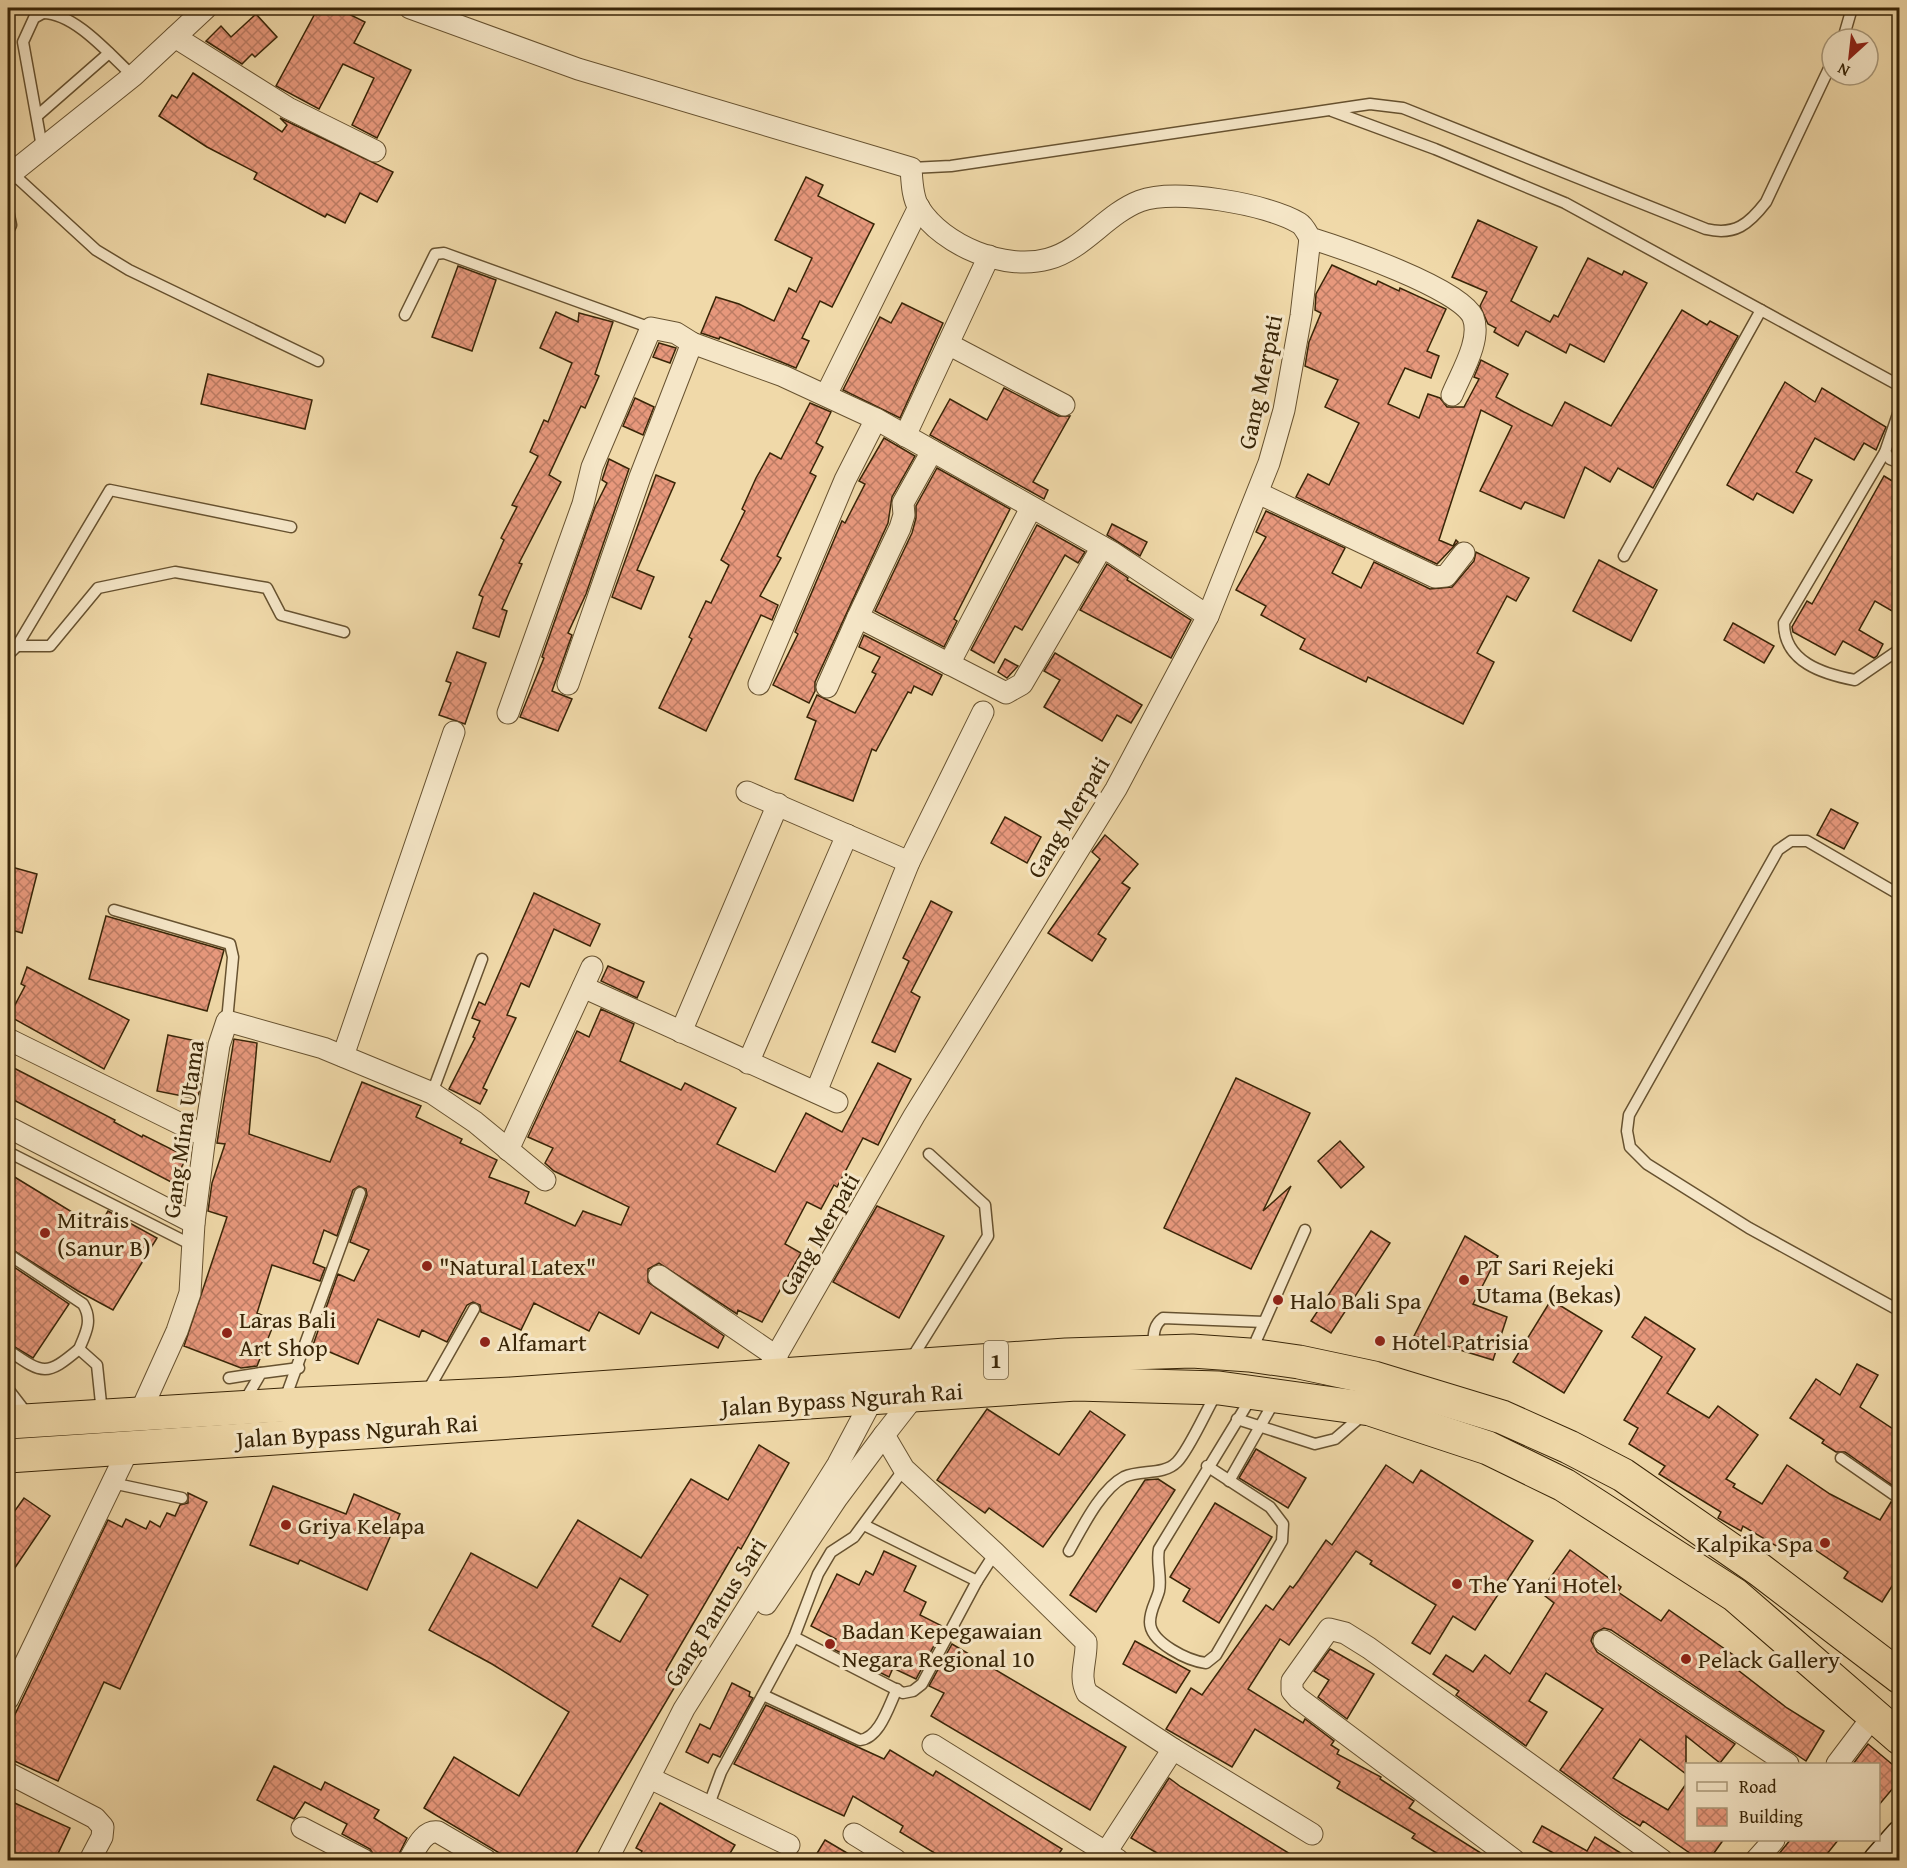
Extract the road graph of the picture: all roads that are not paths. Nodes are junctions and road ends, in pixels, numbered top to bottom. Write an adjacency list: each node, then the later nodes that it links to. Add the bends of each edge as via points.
1 (206, 8): 6 (street)
2 (410, 8): 14 (street, via 578,69)
3 (1852, 8): 5 (lane)
4 (42, 10): 7 (lane, via 63,16); 11 (lane, via 23,42)
5 (1846, 27)
6 (175, 37): 8 (street); 13 (street, via 271,98)
7 (109, 54): 8 (lane); 11 (lane)
8 (133, 76): 12 (street)
9 (1820, 87): 10 (lane, via 1766,202 1754,218 1722,233 1403,108 1370,104)
10 (1332, 111): 14 (lane, via 951,166); 21 (lane, via 1565,203)
11 (37, 117): 12 (lane)
12 (42, 147): 15 (street)
13 (375, 152)
14 (911, 168): 16 (street, via 912,189)
15 (10, 174): 26 (lane, via 96,250 129,270)
16 (919, 207): 20 (street, via 945,233); 28 (street)
17 (8, 210): 18 (lane)
18 (8, 231)
19 (1310, 238): 20 (street, via 1302,225 1252,205 1172,195 1140,201 1050,259 1020,262); 29 (street, via 1360,254 1461,302 1473,317 1475,337); 37 (street, Gang Merpati, via 1284,410)
20 (989, 256): 25 (street)
21 (1761, 310): 27 (lane); 42 (lane)
22 (405, 315): 23 (lane, via 429,262 435,254 444,253)
23 (651, 328): 24 (street, via 676,333); 54 (street, via 590,472 583,504)
24 (692, 343): 28 (street); 50 (street, via 640,477)
25 (948, 344): 30 (street); 33 (street)
26 (318, 361)
27 (1899, 387)
28 (826, 395): 32 (street)
29 (1452, 395)
30 (1064, 405)
31 (1899, 408): 35 (lane)
32 (876, 419): 33 (street); 51 (street, via 836,501)
33 (904, 436): 34 (street)
34 (932, 451): 38 (street); 44 (street, via 903,503 900,528)
35 (1885, 452): 36 (lane); 47 (lane, via 1784,623 1784,635 1810,667 1855,680)
36 (1899, 463)
37 (1258, 493): 41 (street, via 1435,577 1446,576); 43 (street, Gang Merpati)
38 (1031, 508): 40 (street); 49 (street)
39 (291, 526): 46 (lane, via 110,490)
40 (1102, 547): 43 (street); 49 (street, via 1023,684 1006,693)
41 (1464, 553)
42 (1624, 556)
43 (1208, 615): 92 (street, Gang Merpati, via 1116,789 914,1116)
44 (858, 617): 49 (street); 52 (street)
45 (344, 632): 46 (lane, via 281,615 267,588 175,572 98,588 50,646)
46 (17, 646): 48 (lane)
47 (1899, 649)
48 (8, 655)
49 (949, 664)
50 (568, 684)
51 (759, 684)
52 (827, 687)
53 (983, 712): 59 (street)
54 (508, 713)
55 (454, 732): 68 (street)
56 (747, 792): 57 (street)
57 (778, 804): 58 (street); 66 (street)
58 (847, 835): 59 (street); 69 (street)
59 (909, 862): 70 (street)
60 (1899, 895): 86 (lane, via 1807,841 1791,841 1778,850 1629,1115 1627,1131 1630,1147 1647,1164 1749,1228)
61 (114, 910): 65 (lane, via 230,944 233,957)
62 (482, 959): 71 (lane)
63 (592, 968): 64 (street)
64 (582, 987): 66 (street); 75 (street)
65 (227, 1021): 68 (street, Gang Mina Utama); 74 (street, Gang Mina Utama, via 219,1045)
66 (681, 1032): 69 (street)
67 (8, 1040): 74 (street)
68 (343, 1056): 71 (street, Gang Mina Utama)
69 (748, 1063): 70 (street)
70 (816, 1092): 72 (street)
71 (432, 1093): 75 (street, Gang Mina Utama)
72 (837, 1102)
73 (8, 1126): 80 (street)
74 (205, 1136): 80 (street, Gang Mina Utama)
75 (508, 1150): 78 (street, Gang Mina Utama)
76 (8, 1152): 82 (lane)
77 (929, 1154): 95 (lane, via 985,1205 988,1236)
78 (545, 1180)
79 (360, 1193): 93 (lane)
80 (194, 1223): 82 (street, Gang Mina Utama)
81 (1305, 1230): 87 (lane)
82 (194, 1246): 105 (street, Gang Mina Utama, via 190,1293)
83 (8, 1254): 88 (lane, via 83,1304 89,1313)
84 (659, 1276): 92 (street)
85 (474, 1309): 101 (lane)
86 (1899, 1311)
87 (1264, 1322): 90 (lane, via 1162,1318 1156,1323); 91 (lane)
88 (79, 1349): 89 (lane, via 57,1368 45,1369 30,1365); 106 (lane, via 97,1365)
89 (8, 1350)
90 (1153, 1352): 91 (highway, Jalan Bypass Ngurah Rai / 1); 95 (highway, Jalan Bypass Ngurah Rai / 1, via 1066,1355)
91 (1249, 1356): 126 (highway, Jalan Bypass Ngurah Rai / 1, via 1374,1378 1502,1417 1569,1447 1633,1482 1760,1570)
92 (771, 1367): 95 (highway, Jalan Bypass Ngurah Rai / 1); 103 (highway, Jalan Bypass Ngurah Rai / 1)
93 (299, 1368): 94 (lane); 102 (lane)
94 (261, 1373): 98 (lane); 98 (lane)
95 (911, 1380): 96 (highway, Jalan Bypass Ngurah Rai / 1); 100 (highway, Jalan Bypass Ngurah Rai / 1); 110 (street)
96 (1219, 1388): 99 (highway, Jalan Bypass Ngurah Rai / 1); 121 (lane, via 1178,1461 1168,1469 1124,1477 1088,1517)
97 (8, 1389): 108 (lane)
98 (235, 1393): 102 (highway, Jalan Bypass Ngurah Rai / 1); 105 (highway, Jalan Bypass Ngurah Rai / 1)
99 (1266, 1394): 104 (highway, Jalan Bypass Ngurah Rai / 1); 107 (lane); 109 (lane)
100 (874, 1396): 103 (highway, Jalan Bypass Ngurah Rai / 1); 150 (street, Gang Pantus Sari, via 838,1464 684,1709)
101 (424, 1397): 102 (highway, Jalan Bypass Ngurah Rai / 1); 103 (highway, Jalan Bypass Ngurah Rai / 1)
102 (283, 1405)
103 (512, 1407): 111 (highway, Jalan Bypass Ngurah Rai / 1)
104 (1370, 1409): 109 (lane, via 1335,1439 1315,1444); 130 (highway, Jalan Bypass Ngurah Rai / 1, via 1488,1448 1614,1514 1736,1594)
105 (139, 1415): 106 (highway, Jalan Bypass Ngurah Rai / 1)
106 (102, 1416): 108 (highway, Jalan Bypass Ngurah Rai / 1)
107 (1237, 1419): 109 (lane); 114 (lane)
108 (20, 1421)
109 (1259, 1427): 116 (lane)
110 (884, 1434): 115 (street); 137 (street, via 755,1621 681,1737)
111 (129, 1448): 112 (highway, Jalan Bypass Ngurah Rai / 1); 117 (street)
112 (8, 1456)
113 (1841, 1458): 119 (lane)
114 (1207, 1466): 116 (lane); 116 (lane, via 1159,1549 1159,1590 1149,1625 1170,1649 1194,1662 1206,1663 1216,1655 1282,1541 1283,1524 1270,1507)
115 (904, 1469): 120 (lane); 122 (street)
116 (1229, 1480)
117 (112, 1483): 118 (lane); 129 (street)
118 (182, 1498)
119 (1899, 1499)
120 (864, 1525): 123 (lane); 124 (lane, via 831,1552 818,1574)
121 (1069, 1551)
122 (996, 1553): 123 (lane); 133 (street, via 1086,1642 1082,1682 1087,1693)
123 (977, 1581): 127 (lane, via 922,1684 903,1693)
124 (794, 1637): 127 (lane); 128 (lane)
125 (1604, 1641): 134 (street)
126 (1899, 1677)
127 (897, 1689): 128 (lane, via 875,1732 860,1740)
128 (763, 1695): 138 (lane, via 721,1772)
129 (8, 1699)
130 (1874, 1715): 131 (highway, Jalan Bypass Ngurah Rai / 1); 135 (street)
131 (1899, 1738)
132 (933, 1745): 145 (street)
133 (1173, 1749): 141 (street); 145 (street)
134 (1787, 1763)
135 (1838, 1763)
136 (8, 1773): 146 (street, via 95,1818 102,1827 102,1837)
137 (658, 1782): 138 (street); 151 (street)
138 (708, 1807): 144 (street)
139 (302, 1828): 147 (street)
140 (854, 1834): 152 (street)
141 (1312, 1834)
142 (1899, 1835): 156 (main road)
143 (1772, 1841): 155 (street)
144 (789, 1845)
145 (1108, 1858)
146 (90, 1860)
147 (364, 1860)
148 (409, 1860): 149 (street, via 431,1831)
149 (486, 1860)
150 (607, 1860)
151 (621, 1860)
152 (896, 1860)
153 (1514, 1860): 154 (street, via 1292,1691 1293,1681 1329,1629 1345,1633 1369,1648)
154 (1662, 1860)
155 (1756, 1860)
156 (1878, 1860)

